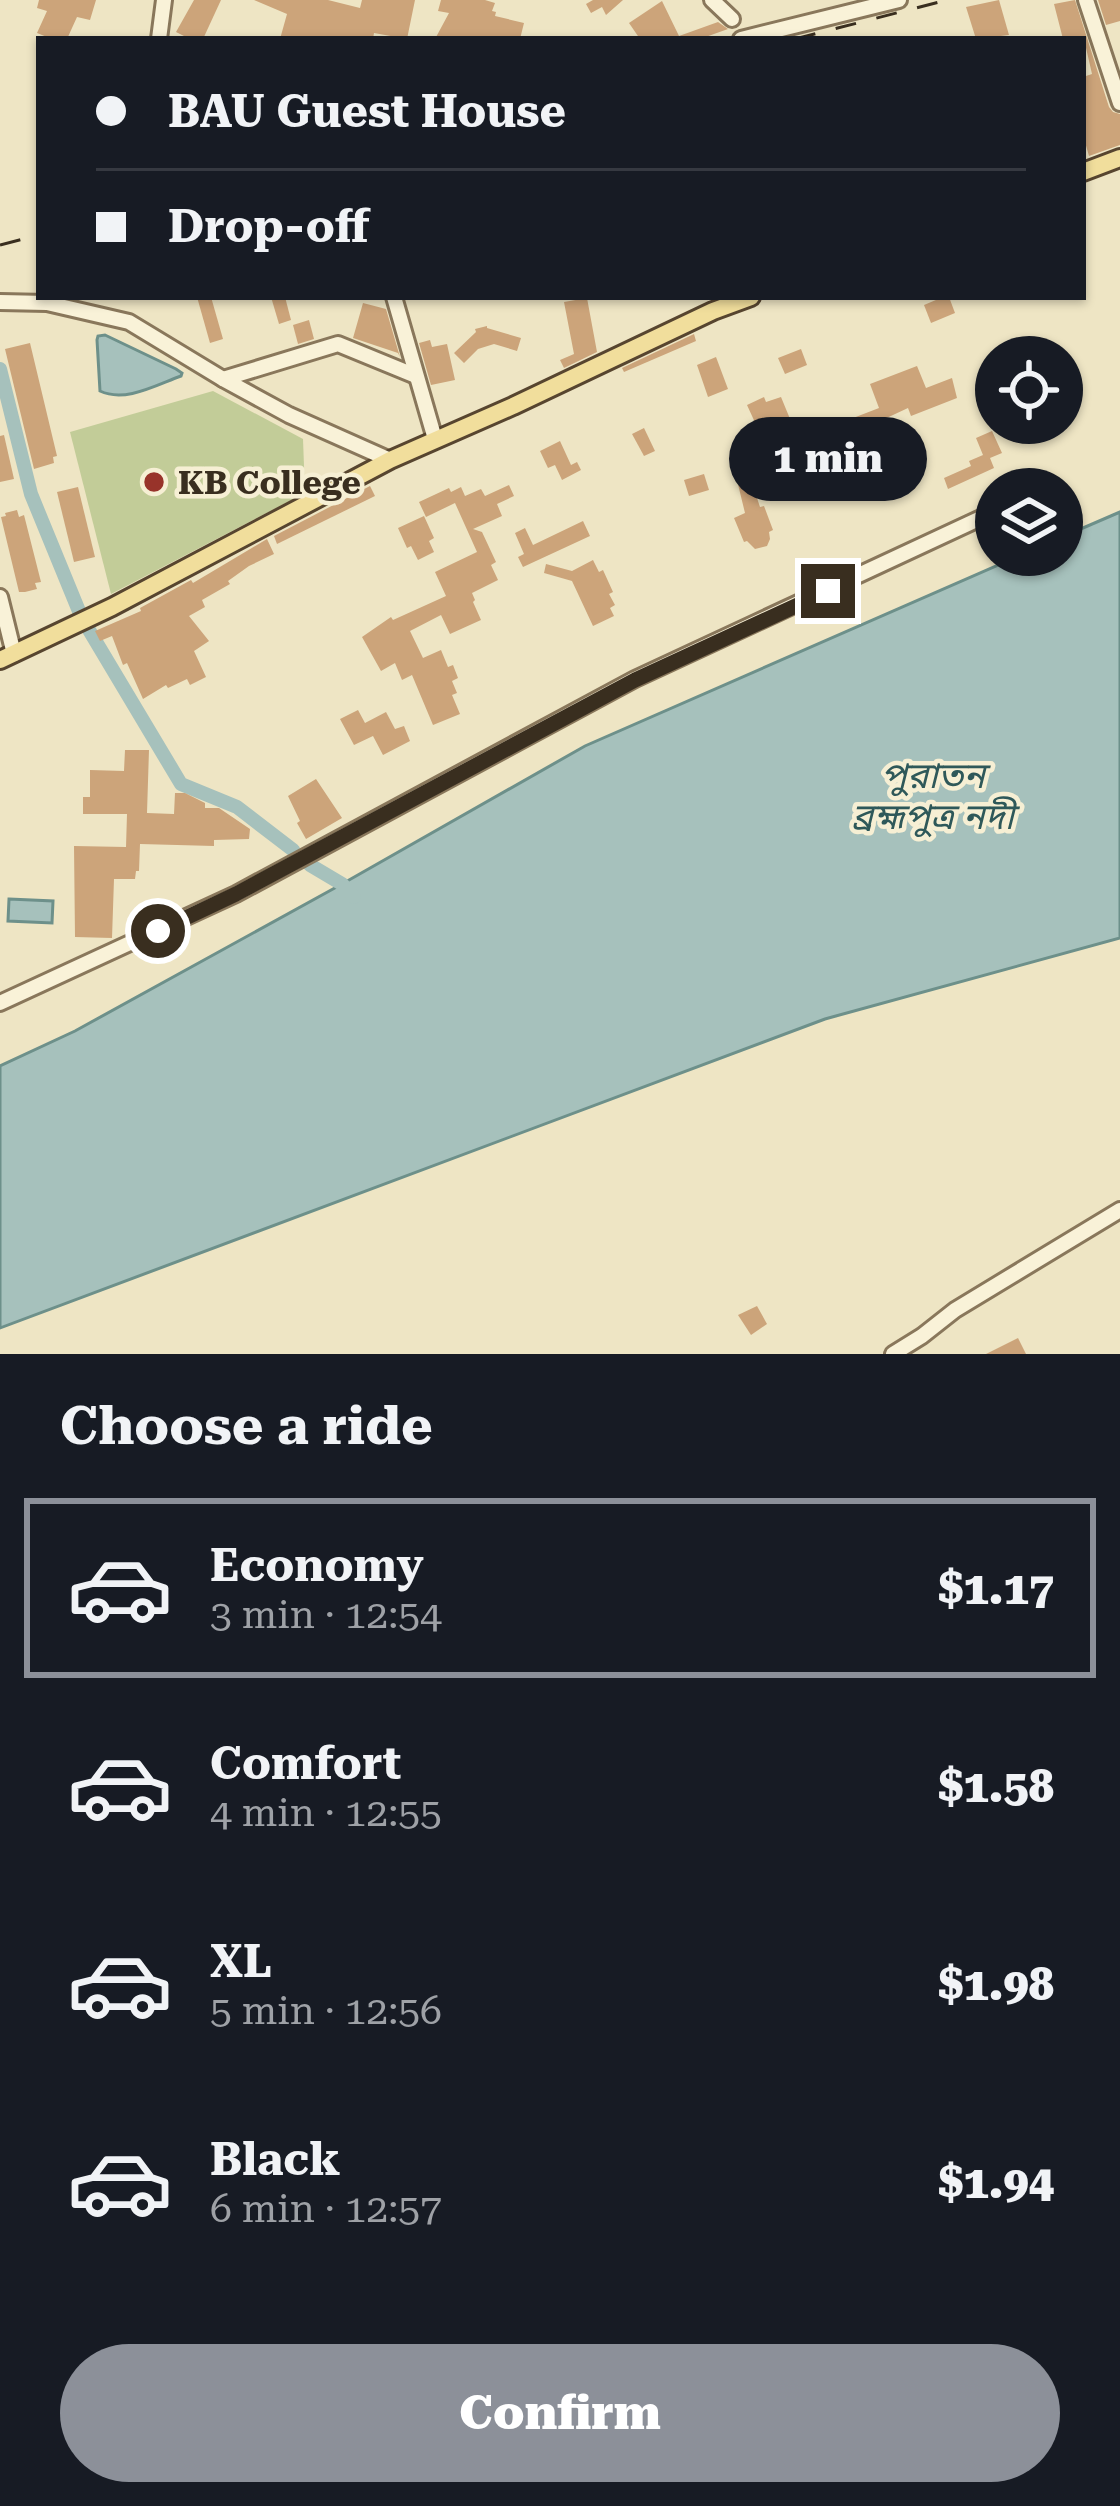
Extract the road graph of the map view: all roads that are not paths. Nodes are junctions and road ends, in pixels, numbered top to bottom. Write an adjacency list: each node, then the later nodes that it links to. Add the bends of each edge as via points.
1 (164, 0): 6 (street)
2 (712, 0): 5 (street)
3 (899, 0): 7 (street)
4 (1086, 0): 8 (street)
5 (732, 19)
6 (159, 36)
7 (753, 36)
8 (1120, 103)
9 (1120, 158): 10 (main road)
10 (1086, 171)
11 (395, 300): 14 (street)
12 (743, 300): 16 (main road)
13 (0, 302): 15 (street, via 47,303 130,322)
14 (416, 376): 15 (street, via 338,344); 16 (street)
15 (223, 379): 17 (street)
16 (435, 440): 17 (main road)
17 (390, 460): 20 (main road)
18 (975, 521): 21 (street, via 635,680 236,894)
19 (0, 597): 20 (street)
20 (7, 657)
21 (0, 1004)
22 (1120, 1210): 23 (street)
23 (893, 1354)

